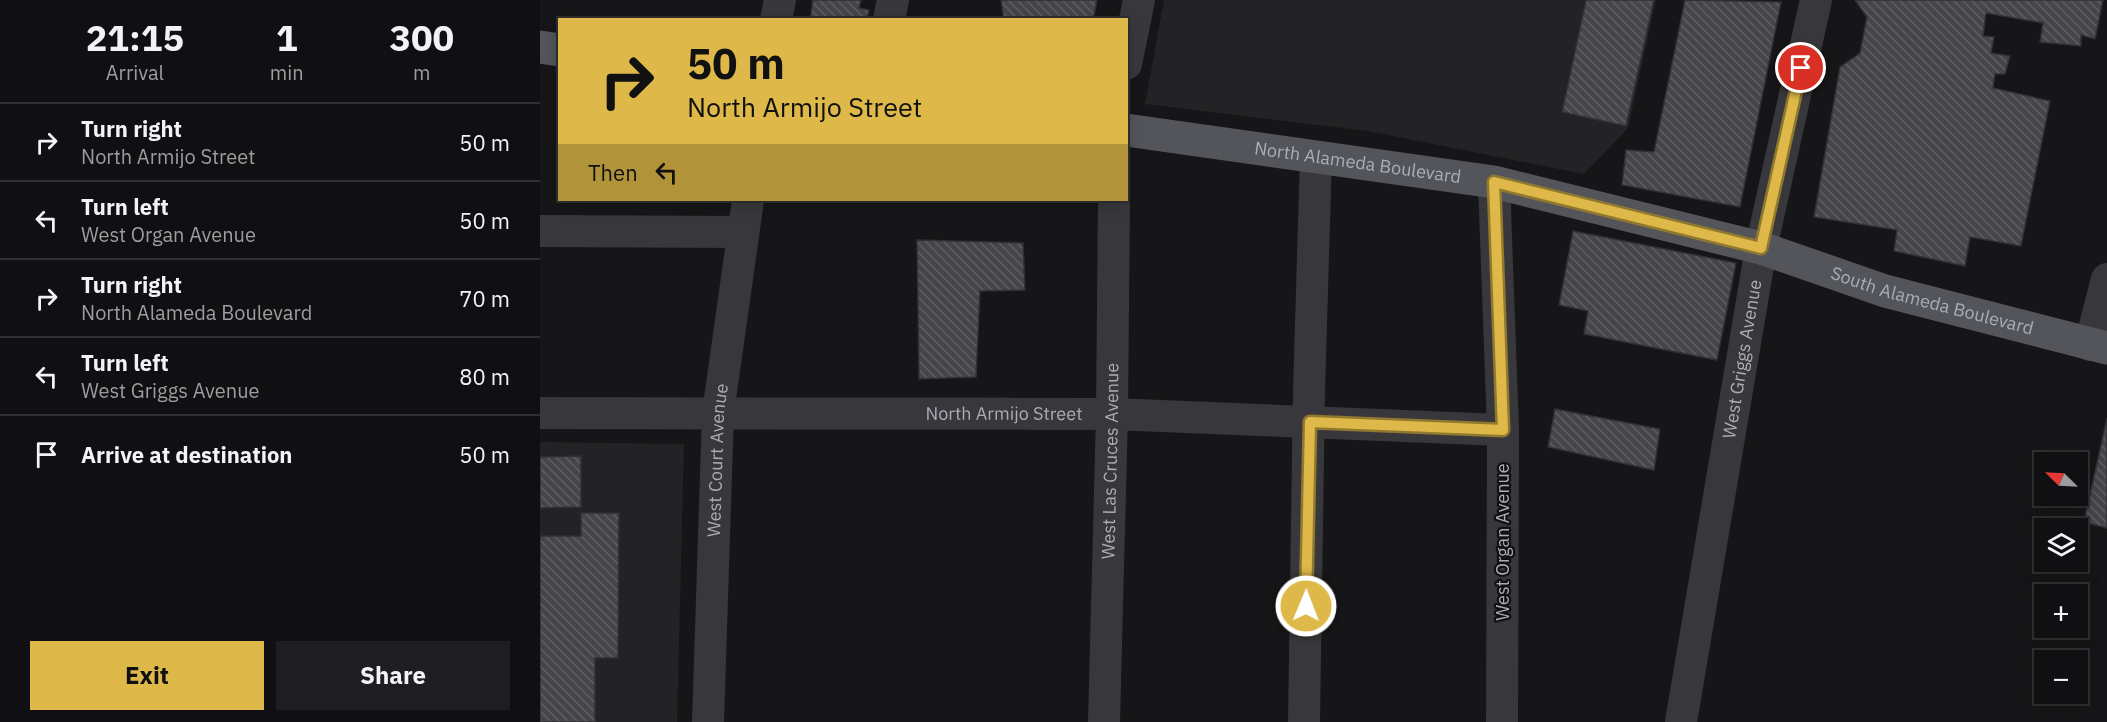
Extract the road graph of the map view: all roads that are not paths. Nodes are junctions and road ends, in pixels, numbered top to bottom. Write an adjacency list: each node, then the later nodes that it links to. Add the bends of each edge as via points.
1 (780, 0): 5 (street)
2 (893, 0): 6 (street)
3 (1139, 0): 9 (street)
4 (1816, 0): 17 (street, West Griggs Avenue)
5 (776, 18)
6 (890, 18)
7 (540, 47): 8 (main road)
8 (558, 51)
9 (1128, 54)
10 (1128, 130): 11 (main road, North Alameda Boulevard)
11 (1316, 156): 12 (main road, North Alameda Boulevard); 23 (street)
12 (1494, 182): 17 (main road, North Alameda Boulevard); 24 (street, West Organ Avenue)
13 (748, 201): 16 (street, West Court Avenue)
14 (1114, 201): 22 (street, West Las Cruces Avenue)
15 (540, 231): 16 (street)
16 (743, 232): 21 (street, West Court Avenue)
17 (1761, 248): 19 (main road, South Alameda Boulevard, via 1885,291); 29 (street, West Griggs Avenue)
18 (2107, 279): 19 (street)
19 (2098, 347)
20 (540, 413): 21 (street, North Armijo Street)
21 (718, 413): 22 (street, North Armijo Street); 25 (street, West Court Avenue)
22 (1112, 414): 23 (street, North Armijo Street); 26 (street, West Las Cruces Avenue)
23 (1310, 422): 24 (street, North Armijo Street); 27 (street)
24 (1503, 430): 28 (street, West Organ Avenue)
25 (708, 722)
26 (1104, 722)
27 (1304, 722)
28 (1502, 722)
29 (1682, 722)

